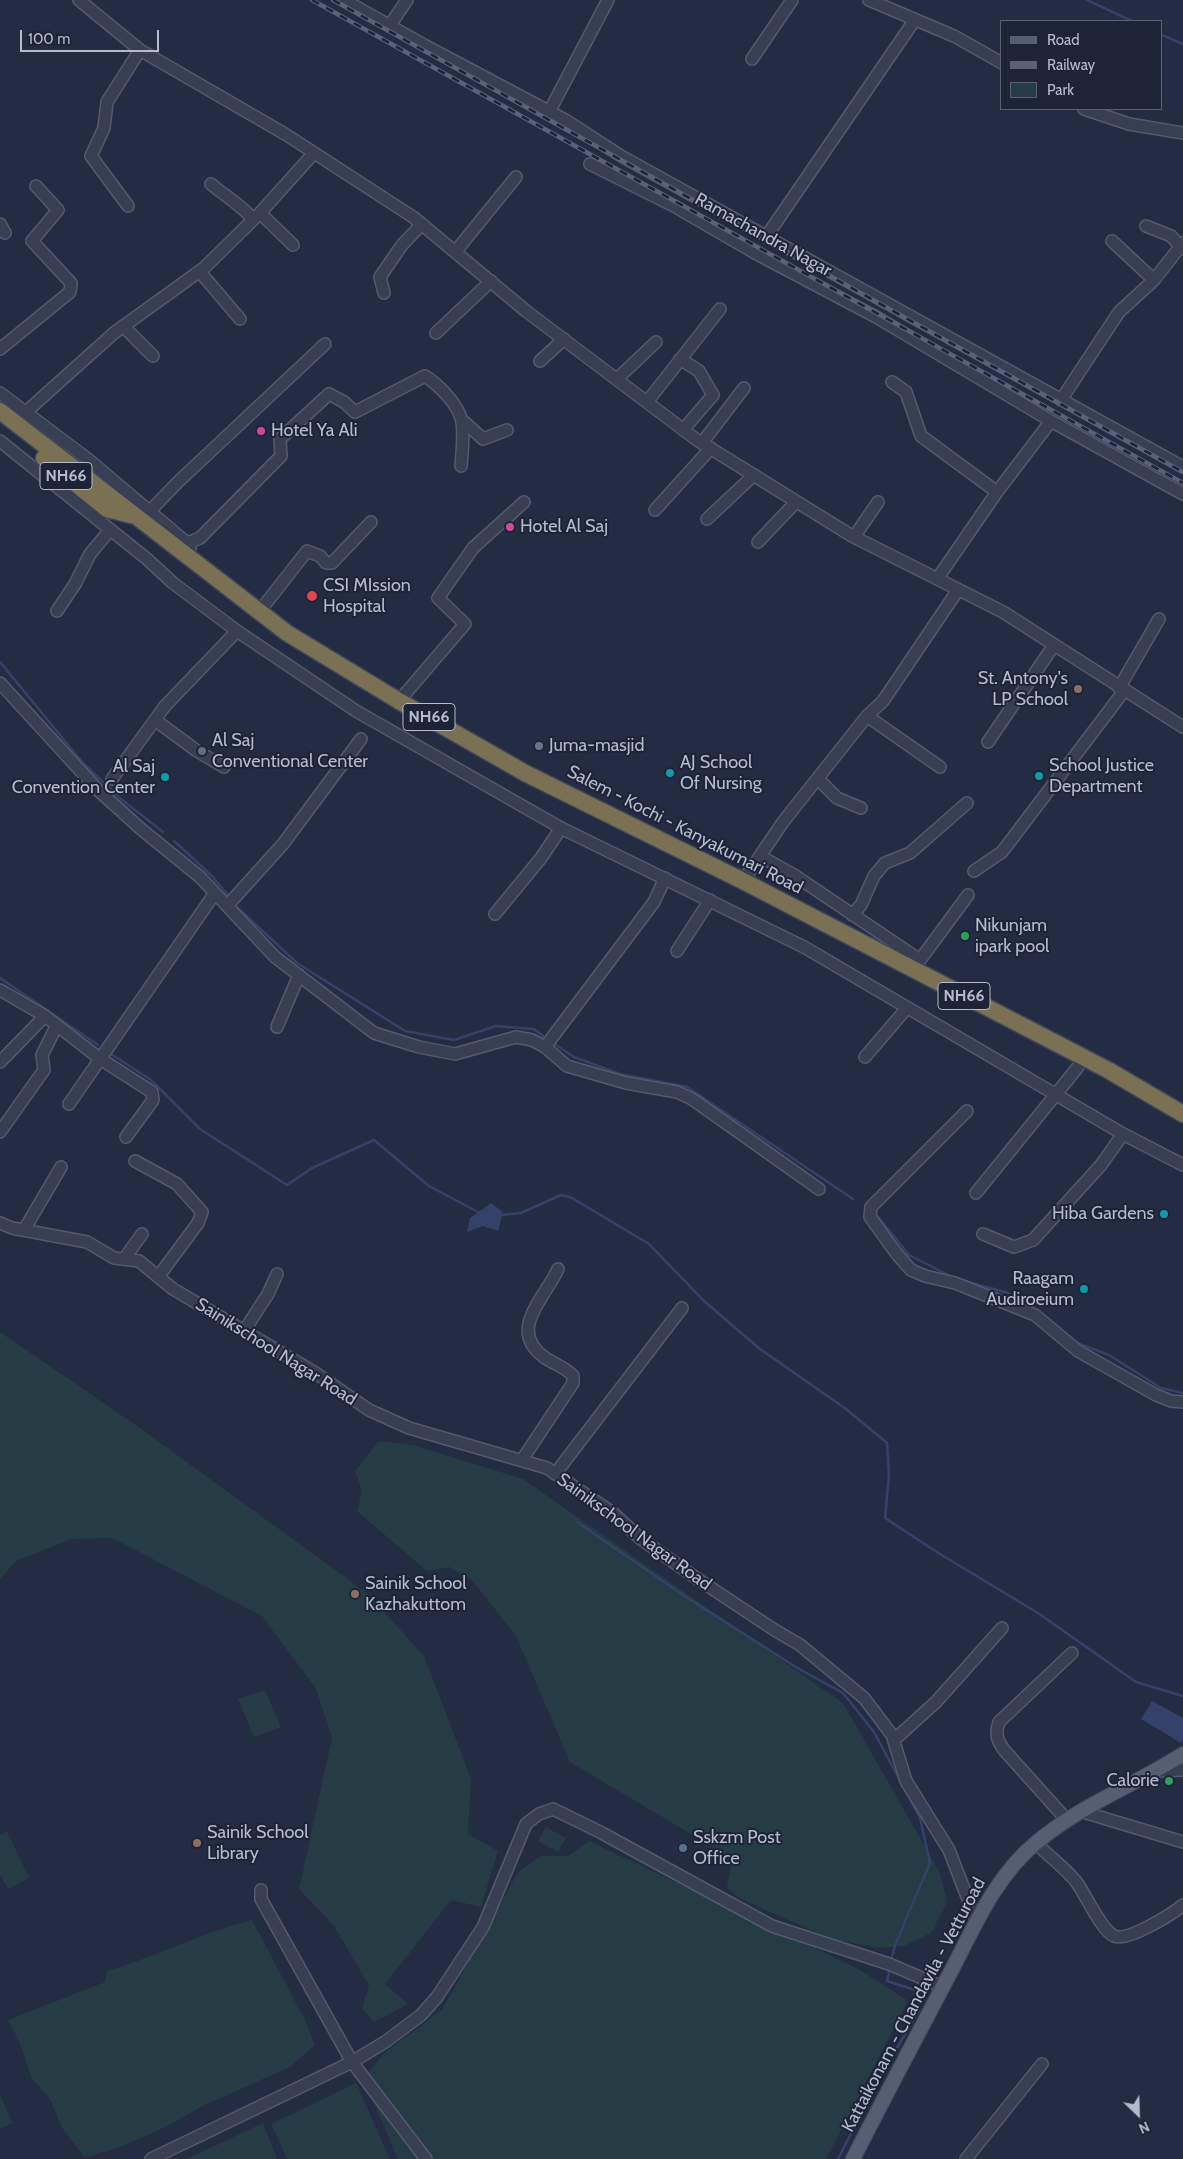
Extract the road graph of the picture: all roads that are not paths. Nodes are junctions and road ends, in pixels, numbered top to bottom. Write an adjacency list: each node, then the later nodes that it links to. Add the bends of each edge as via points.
1 (79, 0): 9 (street)
2 (344, 0): 8 (street, Ramachandra Nagar)
3 (407, 0): 8 (street)
4 (608, 0): 13 (street)
5 (792, 0): 10 (street)
6 (868, 0): 7 (street)
7 (914, 21): 11 (street, via 954,36); 24 (street)
8 (390, 25): 13 (street, Ramachandra Nagar)
9 (140, 50): 15 (street); 20 (street, via 107,102 104,128 91,156)
10 (752, 59)
11 (1000, 62)
12 (1087, 110): 14 (street, via 1129,124)
13 (549, 112): 24 (street, Ramachandra Nagar)
14 (1183, 133)
15 (314, 153): 21 (street); 22 (street)
16 (590, 164): 53 (street, via 674,206 878,318)
17 (516, 177): 28 (street)
18 (211, 184): 21 (street)
19 (36, 186): 40 (street, via 58,210 32,241 71,283 70,292)
20 (128, 206)
21 (257, 216): 26 (street); 29 (street)
22 (422, 224): 28 (street); 32 (street, via 402,245 380,277)
23 (1146, 226): 27 (street, via 1171,236)
24 (766, 237): 48 (street, Ramachandra Nagar)
25 (1112, 241): 31 (street)
26 (293, 245)
27 (1182, 245): 31 (street)
28 (456, 251): 30 (street)
29 (200, 272): 34 (street); 35 (street)
30 (490, 280): 36 (street); 37 (street)
31 (1154, 280): 48 (street, via 1119,312)
32 (384, 293)
33 (720, 309): 42 (street)
34 (240, 319)
35 (124, 326): 41 (street); 51 (street)
36 (436, 333)
37 (564, 339): 43 (street); 44 (street)
38 (656, 342): 44 (street)
39 (325, 344): 68 (street)
40 (0, 349)
41 (152, 356)
42 (680, 359): 49 (street); 56 (street, via 699,371 713,395)
43 (540, 361)
44 (617, 379): 49 (street)
45 (892, 382): 62 (street, via 906,392 921,436)
46 (744, 388): 58 (street)
47 (0, 393): 51 (street)
48 (1061, 400): 60 (street, Ramachandra Nagar)
49 (647, 402): 56 (street)
50 (0, 411): 68 (highway, Salem - Kochi - Kanyakumari Road / NH66, via 112,497)
51 (26, 411): 68 (street)
52 (462, 420): 55 (street, via 483,439); 59 (street); 73 (street, via 452,402 436,383 425,376 355,412 329,394 280,440 282,456 200,538)
53 (1051, 421): 62 (street); 63 (street)
54 (0, 423): 68 (highway, Salem - Kochi - Kanyakumari Road / NH66, via 107,509)
55 (508, 430)
56 (683, 430): 58 (street)
57 (0, 441): 71 (street)
58 (706, 446): 61 (street); 67 (street)
59 (461, 466)
60 (1183, 467)
61 (754, 475): 65 (street); 69 (street)
62 (997, 492): 76 (street)
63 (1183, 494)
64 (524, 502): 85 (street, via 473,548 438,598 465,624)
65 (796, 502): 72 (street); 74 (street)
66 (878, 502): 72 (street)
67 (655, 510)
68 (144, 514): 73 (street); 75 (highway, Salem - Kochi - Kanyakumari Road / NH66)
69 (707, 519)
70 (371, 522): 79 (street, via 332,563 326,563 320,556 307,551)
71 (110, 530): 78 (street, via 90,554); 81 (street, via 173,584)
72 (854, 537): 76 (street)
73 (187, 542): 75 (street)
74 (758, 542)
75 (193, 561): 79 (highway, Salem - Kochi - Kanyakumari Road / NH66)
76 (937, 579): 77 (street)
77 (958, 590): 82 (street, via 1003,612); 86 (street, via 883,701)
78 (57, 610)
79 (259, 612): 85 (highway, Salem - Kochi - Kanyakumari Road / NH66, via 287,633)
80 (1159, 619): 84 (street)
81 (237, 631): 87 (street); 97 (street, via 356,711)
82 (1054, 645): 84 (street); 90 (street)
83 (0, 683): 102 (street, via 99,791)
84 (1122, 689): 88 (street); 99 (street, via 1002,852)
85 (399, 701): 101 (highway, Salem - Kochi - Kanyakumari Road / NH66, via 526,772)
86 (867, 716): 92 (street); 94 (street)
87 (155, 720): 91 (street); 93 (street)
88 (1183, 727)
89 (361, 739): 105 (street, via 283,844)
90 (988, 742)
91 (224, 767)
92 (940, 767)
93 (112, 779)
94 (818, 779): 96 (street, via 837,798); 98 (street)
95 (967, 803): 107 (street, via 910,853 885,863)
96 (861, 808)
97 (560, 828): 100 (street); 106 (street, via 541,858)
98 (760, 856): 101 (street); 107 (street)
99 (974, 871)
100 (664, 878): 104 (street); 115 (street, via 654,902)
101 (743, 881): 123 (highway, Salem - Kochi - Kanyakumari Road / NH66)
102 (215, 893): 105 (street); 117 (street)
103 (968, 895): 107 (street, via 920,960)
104 (710, 900): 108 (street); 111 (street, via 804,947)
105 (227, 906): 109 (street, via 275,957)
106 (495, 914)
107 (852, 915)
108 (677, 951)
109 (299, 975): 114 (street); 115 (street, via 374,1033 398,1041 455,1054 516,1037)
110 (0, 990): 112 (street)
111 (907, 1008): 116 (street); 120 (street)
112 (45, 1016): 113 (street); 118 (street)
113 (57, 1026): 117 (street); 124 (street, via 42,1055 44,1070)
114 (277, 1027)
115 (545, 1047): 130 (street, via 566,1066 626,1083 677,1092 692,1099)
116 (865, 1057)
117 (99, 1058): 121 (street); 126 (street, via 154,1096)
118 (0, 1062)
119 (1078, 1067): 120 (street)
120 (1056, 1094): 125 (street); 131 (street)
121 (69, 1104)
122 (967, 1111): 142 (street, via 871,1207 870,1217 911,1270 955,1283 1035,1315 1078,1351 1156,1395)
123 (1182, 1111)
124 (0, 1132)
125 (1123, 1134): 128 (street); 135 (street, via 1101,1165 1033,1240 1014,1247)
126 (126, 1137)
127 (135, 1161): 139 (street, via 177,1184 202,1212 202,1218)
128 (1183, 1165)
129 (61, 1167): 133 (street)
130 (819, 1189)
131 (976, 1193)
132 (0, 1223): 133 (street, Sainikschool Nagar Road)
133 (24, 1230): 136 (street, Sainikschool Nagar Road, via 87,1242 114,1258)
134 (142, 1234): 136 (street)
135 (983, 1234)
136 (124, 1259): 139 (street, Sainikschool Nagar Road, via 139,1261)
137 (558, 1269): 143 (street, via 534,1311 527,1336 544,1357 570,1372 573,1383)
138 (277, 1274): 141 (street)
139 (158, 1277): 141 (street, Sainikschool Nagar Road)
140 (682, 1308): 144 (street)
141 (244, 1331): 143 (street, Sainikschool Nagar Road, via 314,1372 369,1410 409,1428)
142 (1183, 1402)
143 (522, 1460): 144 (street, Sainikschool Nagar Road)
144 (555, 1474): 147 (street, Sainikschool Nagar Road, via 613,1513 641,1539 699,1580 773,1630 800,1644 864,1698)
145 (1002, 1628): 147 (street, via 936,1702)
146 (1072, 1652): 152 (street, via 999,1722 996,1732 1004,1750)
147 (894, 1740): 157 (street, Sainikschool Nagar Road, via 906,1781 949,1850)
148 (1183, 1754): 150 (main road, Kattaikonam - Chandavila - Vetturoad)
149 (1183, 1770): 150 (street)
150 (1157, 1771): 151 (main road, Kattaikonam - Chandavila - Vetturoad)
151 (1080, 1811): 152 (main road, Kattaikonam - Chandavila - Vetturoad); 153 (street)
152 (1066, 1819): 154 (main road, Kattaikonam - Chandavila - Vetturoad)
153 (1183, 1842)
154 (1036, 1843): 156 (street, via 1077,1882 1115,1937 1144,1928); 157 (main road, Kattaikonam - Chandavila - Vetturoad, via 1013,1864)
155 (261, 1890): 159 (street, via 261,1899)
156 (1183, 1905)
157 (976, 1920): 158 (main road, Kattaikonam - Chandavila - Vetturoad)
158 (943, 1986): 159 (street, via 889,1964 772,1926 553,1809 526,1824 483,1927 437,1997 421,2015); 163 (main road, Kattaikonam - Chandavila - Vetturoad)
159 (352, 2062): 161 (street); 162 (street)
160 (1042, 2064): 164 (street)
161 (152, 2159)
162 (426, 2159)
163 (853, 2159)
164 (966, 2159)

